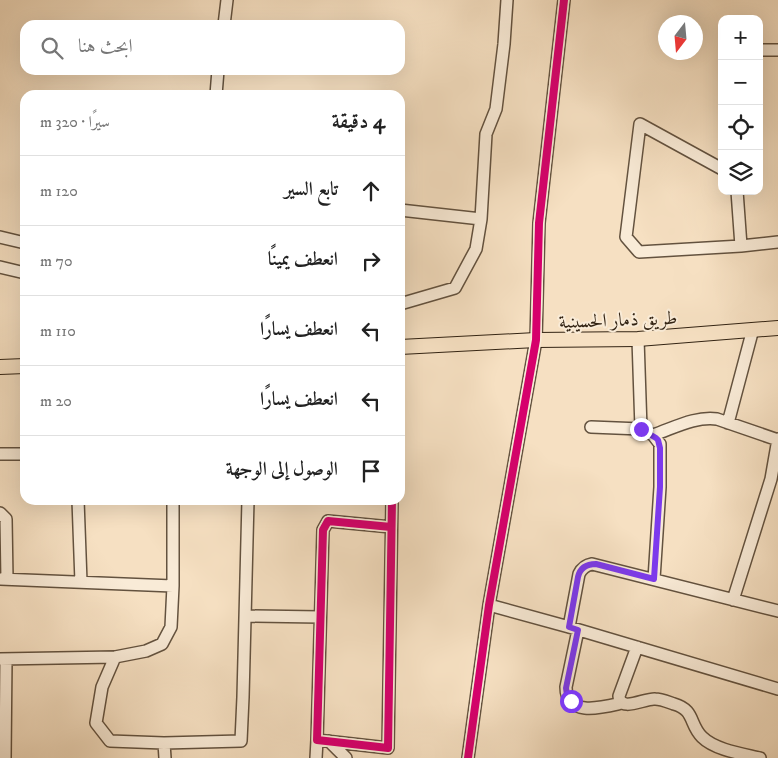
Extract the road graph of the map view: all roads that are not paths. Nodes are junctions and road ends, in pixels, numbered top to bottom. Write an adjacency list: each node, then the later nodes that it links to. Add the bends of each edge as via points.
1 (227, 0): 4 (street)
2 (507, 0): 12 (street, via 496,109 486,134)
3 (564, 0): 23 (street, via 539,223)
4 (225, 20)
5 (763, 50): 6 (street)
6 (778, 50)
7 (218, 75): 8 (street)
8 (216, 90)
9 (718, 168): 16 (street, via 640,124 626,237 639,252)
10 (737, 195): 16 (street)
11 (405, 211): 12 (street)
12 (481, 219): 19 (street, via 476,249 455,288)
13 (0, 237): 14 (street)
14 (20, 242)
15 (778, 242): 16 (street)
16 (741, 246)
17 (0, 267): 18 (street)
18 (20, 272)
19 (405, 303)
20 (778, 328): 21 (main road, طريق ذمار الحسينية)
21 (753, 329): 22 (main road, طريق ذمار الحسينية); 27 (street)
22 (638, 339): 23 (main road, طريق ذمار الحسينية); 29 (street)
23 (536, 340): 24 (main road, طريق ذمار الحسينية); 45 (street)
24 (405, 347)
25 (20, 366): 26 (main road)
26 (0, 367)
27 (728, 423): 30 (street, via 718,419 700,419); 31 (street)
28 (591, 427): 29 (street)
29 (641, 429): 30 (street)
30 (653, 435): 41 (street, via 661,451)
31 (778, 439): 44 (street, via 771,479)
32 (0, 454): 33 (street)
33 (20, 454)
34 (78, 505): 42 (street)
35 (174, 505): 43 (street)
36 (248, 505): 47 (street)
37 (392, 505): 39 (street)
38 (0, 513): 40 (street, via 6,519)
39 (391, 527): 48 (street, via 328,521 323,530); 56 (street, via 388,748)
40 (4, 579): 42 (street)
41 (654, 579): 44 (street); 49 (street, via 589,564 579,574)
42 (81, 582): 43 (street)
43 (173, 586): 51 (street, via 172,627 162,644)
44 (733, 600): 46 (street)
45 (489, 605): 49 (street); 63 (street)
46 (778, 611)
47 (245, 616): 48 (street); 57 (street, via 241,741)
48 (320, 617): 56 (street)
49 (574, 629): 50 (street); 54 (street, via 566,688 568,698 586,708)
50 (638, 647): 53 (street); 54 (street, via 619,696)
51 (115, 657): 52 (street); 57 (street, via 102,687 96,723 110,741)
52 (3, 659): 55 (street)
53 (778, 689)
54 (622, 704): 58 (street, via 657,699 680,706 707,741)
55 (2, 726): 59 (street)
56 (323, 740): 61 (street); 62 (street)
57 (164, 743): 60 (street)
58 (744, 756): 64 (street)
59 (5, 758)
60 (165, 758)
61 (316, 758)
62 (346, 758)
63 (468, 758)
64 (760, 758)

